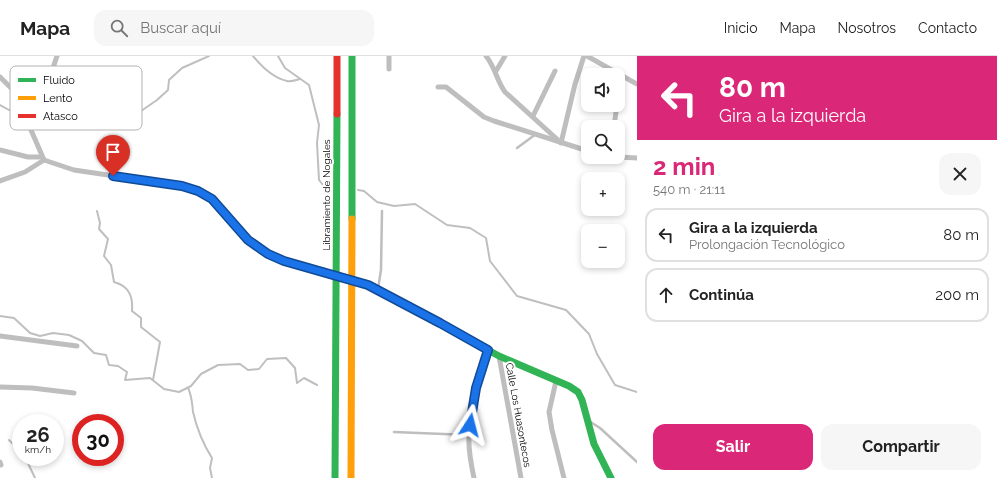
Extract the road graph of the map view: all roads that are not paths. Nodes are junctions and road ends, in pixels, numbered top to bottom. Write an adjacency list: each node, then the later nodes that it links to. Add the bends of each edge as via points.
1 (57, 56): 9 (street)
2 (337, 56): 46 (main road, Libramiento de Nogales)
3 (352, 56): 47 (main road)
4 (389, 56): 11 (street)
5 (486, 56): 13 (street)
6 (506, 56): 13 (street)
7 (584, 56): 24 (street, via 574,84)
8 (588, 56): 10 (street)
9 (54, 66)
10 (609, 68)
11 (389, 69)
12 (555, 71): 20 (street)
13 (496, 72): 20 (street, via 500,85)
14 (0, 77): 17 (street)
15 (625, 77): 16 (street)
16 (637, 84)
17 (10, 87)
18 (438, 87): 23 (street, via 446,87 484,117)
19 (616, 112): 21 (street)
20 (533, 116): 24 (street)
21 (615, 119)
22 (31, 130): 29 (street)
23 (536, 134): 24 (street); 25 (lane)
24 (561, 143): 26 (street)
25 (517, 148)
26 (581, 149)
27 (0, 150): 29 (street)
28 (625, 157): 30 (street)
29 (43, 158): 31 (street, via 25,172); 33 (street, via 74,170 182,186 198,191 212,199 248,240 268,254)
30 (637, 158)
31 (0, 181)
32 (382, 211): 34 (lane)
33 (321, 272): 34 (main road, bridge)
34 (378, 290): 37 (main road)
35 (0, 336): 36 (street)
36 (77, 346)
37 (488, 350): 38 (main road); 44 (street, via 476,388)
38 (499, 356): 39 (main road); 49 (street, Calle Los Huasontecos)
39 (556, 381): 42 (main road, via 578,392); 50 (street, via 549,412)
40 (0, 387): 41 (street)
41 (74, 393)
42 (587, 420): 45 (lane, via 600,428); 51 (main road, via 594,444)
43 (394, 432): 44 (lane)
44 (469, 435): 48 (street)
45 (637, 462)
46 (336, 478)
47 (351, 478)
48 (474, 478)
49 (521, 478)
50 (564, 478)
51 (611, 478)

